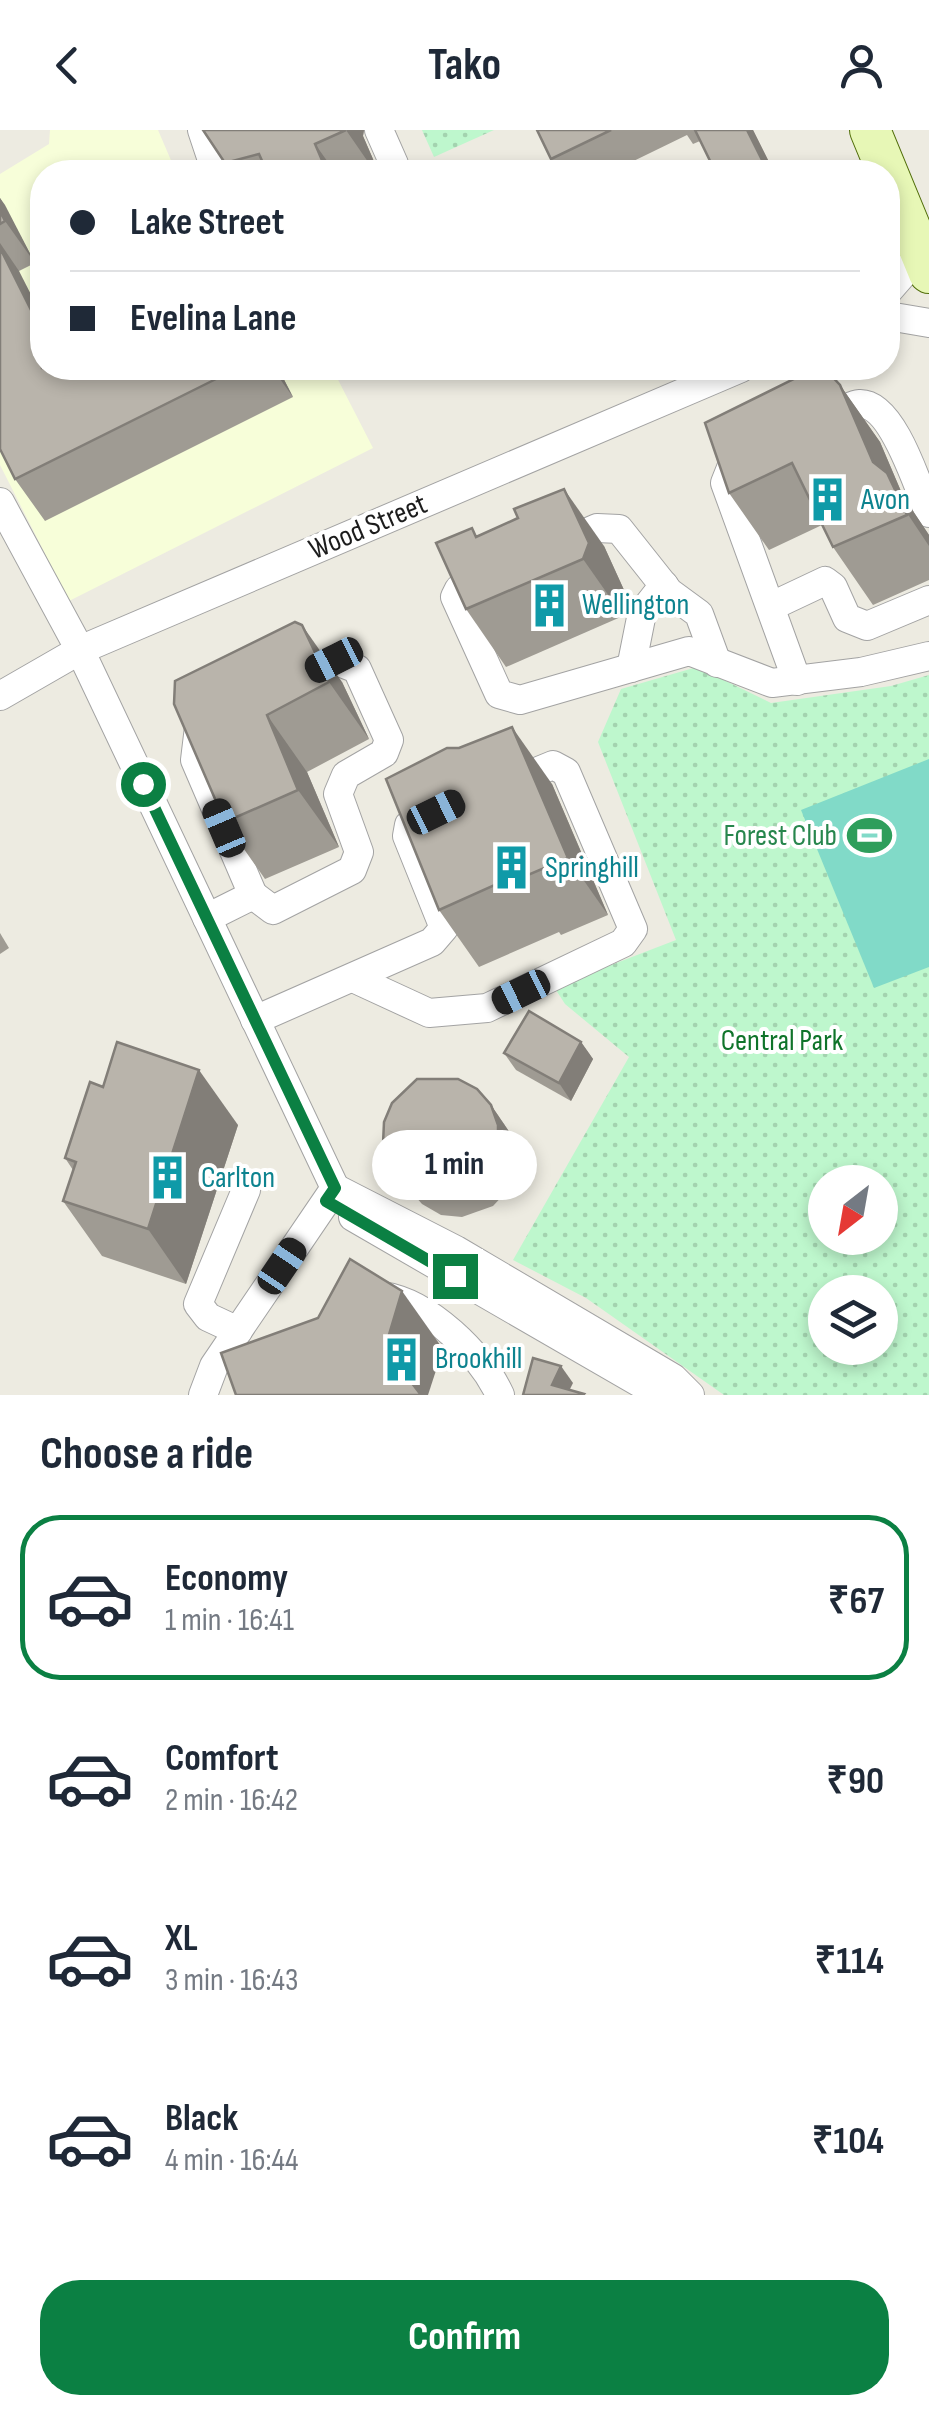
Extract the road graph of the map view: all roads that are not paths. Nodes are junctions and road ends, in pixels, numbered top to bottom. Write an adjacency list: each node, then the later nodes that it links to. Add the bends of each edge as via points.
1 (202, 130): 4 (street)
2 (380, 130): 5 (street)
3 (870, 130): 6 (street)
4 (212, 160)
5 (392, 160)
6 (882, 160)
7 (900, 203): 8 (street)
8 (925, 263): 9 (street)
9 (900, 282)
10 (900, 318): 11 (street)
11 (929, 323)
12 (713, 380): 18 (street, Wood Street)
13 (0, 502): 18 (street)
14 (929, 514): 17 (street, via 877,408 858,404 731,468 724,483)
15 (664, 585): 20 (street, via 699,614); 21 (street, via 642,613); 21 (street, via 618,529 597,528 459,589 454,597 499,694 520,700)
16 (929, 600): 17 (street, via 867,626 847,618 825,581)
17 (772, 606): 22 (street)
18 (80, 650): 24 (street, Wood Street); 29 (street)
19 (929, 656): 22 (street)
20 (717, 663): 21 (street, via 689,651); 22 (street, via 772,684)
21 (631, 668)
22 (797, 681)
23 (266, 694): 28 (street, via 334,660 358,669 389,740 384,753 346,775 338,794 358,852 352,870 274,910)
24 (0, 696)
25 (233, 710): 28 (street, via 199,728 194,760)
26 (493, 789): 30 (street, via 553,765 566,772 633,928 623,943 487,1008 430,1013)
27 (463, 798): 30 (street, via 409,825 407,836 444,928 432,942)
28 (253, 895): 29 (street)
29 (207, 918): 31 (street)
30 (354, 978): 31 (street)
31 (256, 1020): 33 (street)
32 (246, 1190): 36 (street, via 198,1304 208,1317)
33 (330, 1194): 34 (street); 36 (street)
34 (457, 1272): 39 (street); 40 (street, via 673,1378)
35 (366, 1324): 38 (street, via 382,1296 403,1300 472,1352)
36 (238, 1331): 37 (street)
37 (203, 1395)
38 (500, 1395)
39 (661, 1395)
40 (690, 1395)

